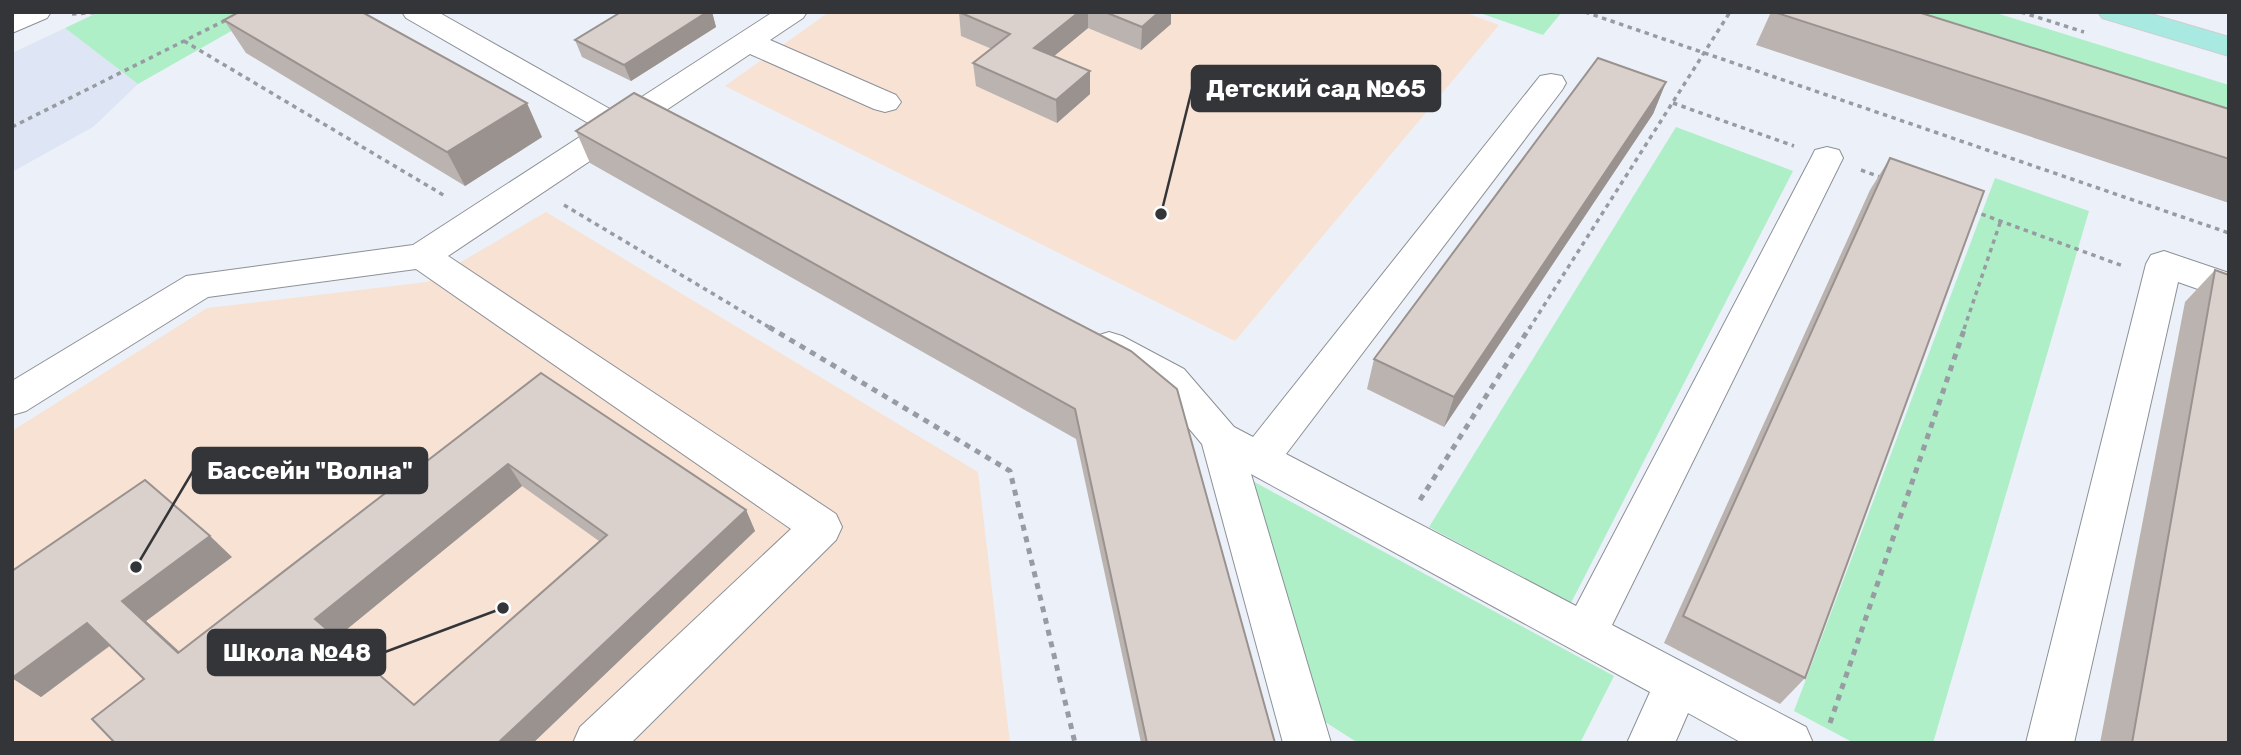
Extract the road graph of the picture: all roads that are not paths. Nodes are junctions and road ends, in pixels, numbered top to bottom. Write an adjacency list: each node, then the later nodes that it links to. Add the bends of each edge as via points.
1 (37, 12): 5 (street)
2 (416, 12): 12 (street)
3 (793, 12): 6 (street)
4 (2112, 12): 7 (main road)
5 (12, 23)
6 (749, 42): 9 (street); 10 (street)
7 (2229, 47)
8 (1551, 83): 19 (street)
9 (885, 102)
10 (653, 104): 11 (street); 12 (street)
11 (690, 124)
12 (618, 127): 14 (street)
13 (1827, 158): 20 (street)
14 (422, 256): 17 (street, via 199,285); 23 (street, via 560,371 821,527)
15 (2229, 287): 26 (street, via 2164,264)
16 (1084, 333): 18 (street, via 1170,379)
17 (12, 400)
18 (1220, 438): 19 (street); 24 (street)
19 (1259, 458): 20 (street)
20 (1585, 633): 21 (street)
21 (1677, 683): 22 (street); 25 (street)
22 (1808, 736)
23 (597, 743)
24 (1307, 743)
25 (1651, 743)
26 (2050, 743)

